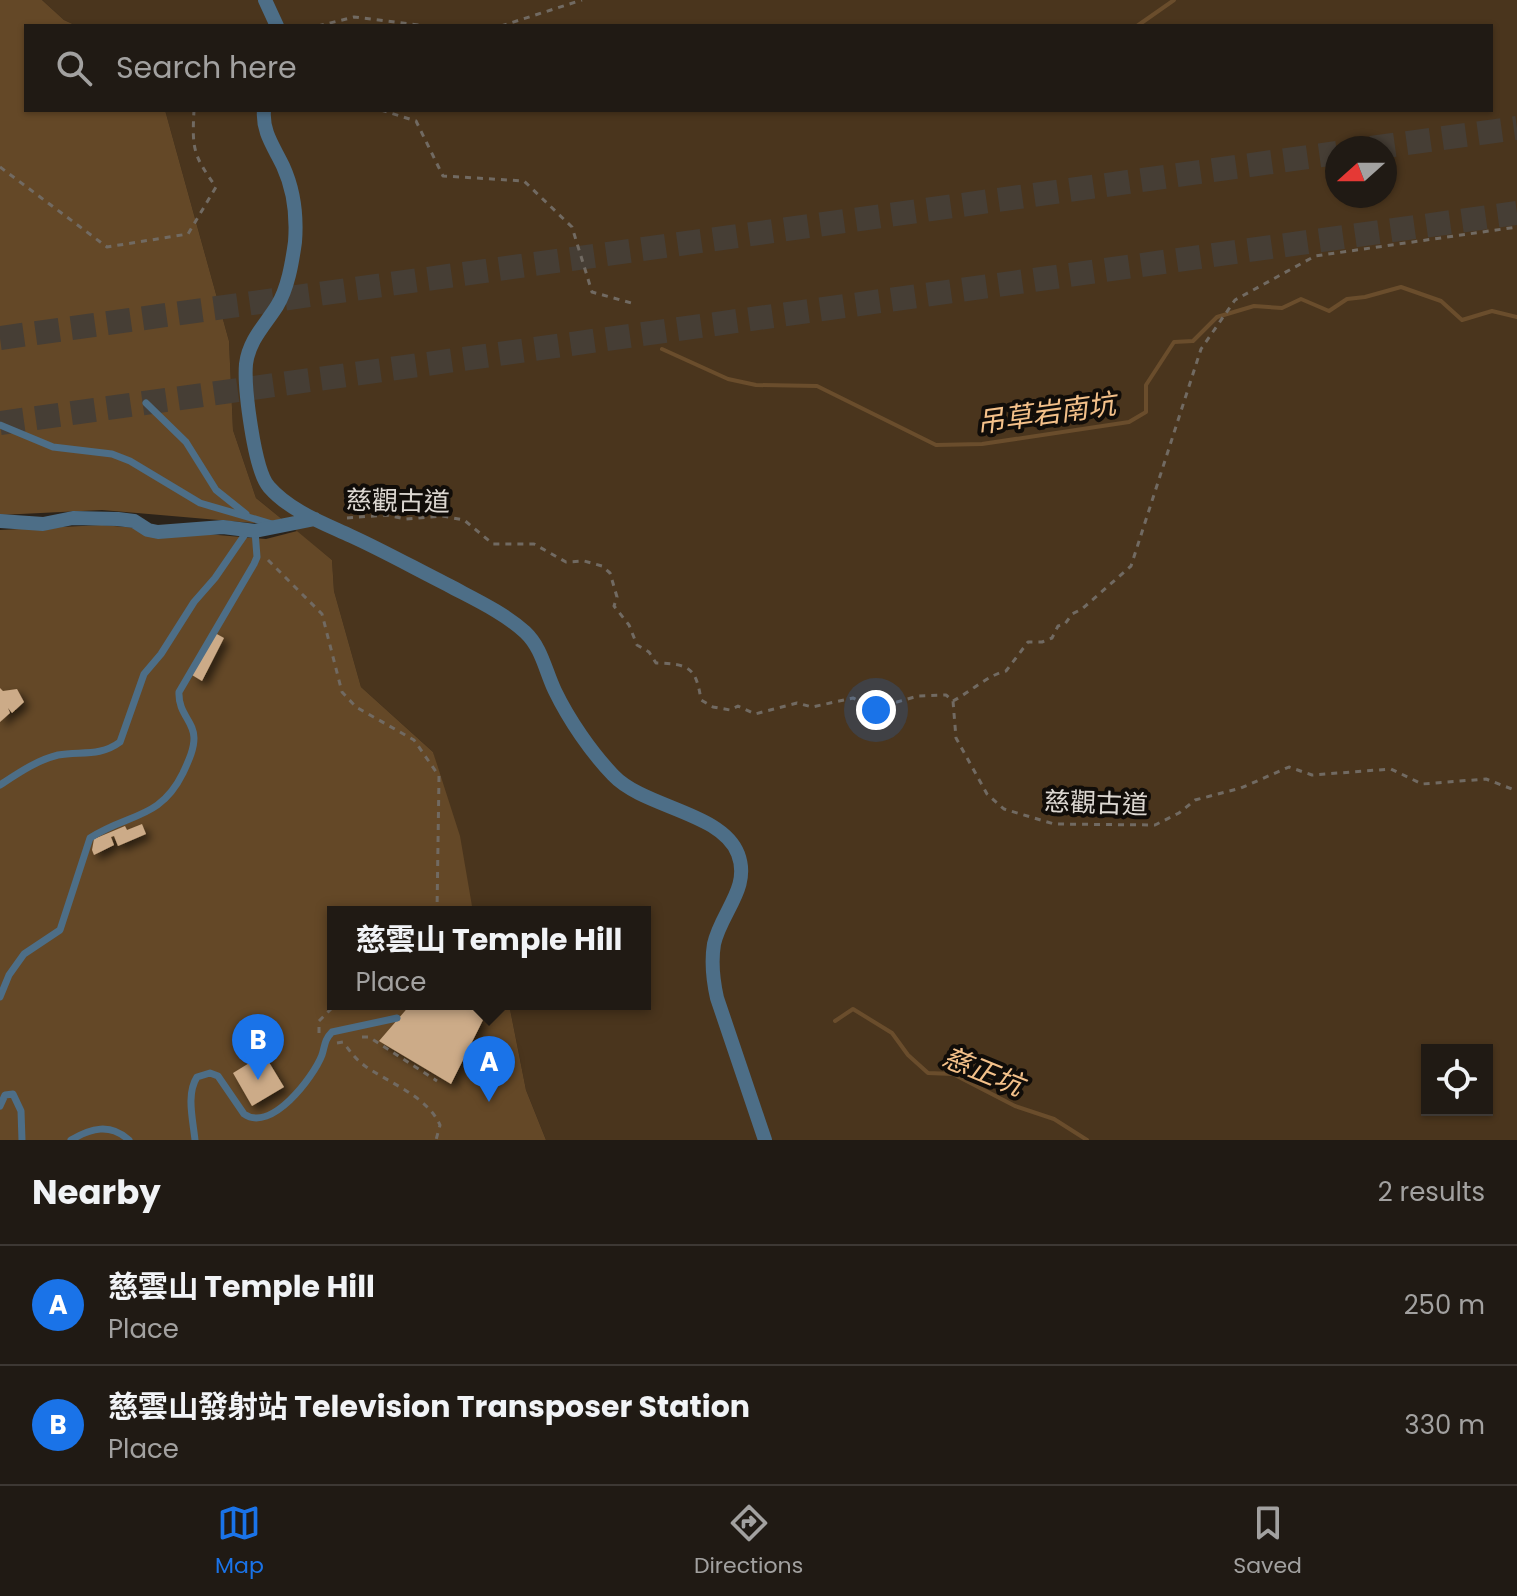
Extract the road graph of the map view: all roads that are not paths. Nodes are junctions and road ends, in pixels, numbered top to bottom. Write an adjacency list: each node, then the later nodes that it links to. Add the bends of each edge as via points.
1 (265, 0): 2 (street)
2 (276, 24)
3 (264, 112): 6 (street, via 266,133 291,187 296,214 283,293 256,335 247,361 256,460 269,487)
4 (146, 403): 8 (lane, via 172,425 216,490)
5 (0, 425): 8 (lane, via 53,447 130,461)
6 (315, 519): 8 (street); 17 (street, via 517,625 537,646 566,710 613,774 733,843 742,876 716,938 713,975)
7 (0, 521): 8 (street, via 47,524 104,518 134,521 153,531)
8 (253, 527): 9 (lane, via 144,674 120,742 93,754 56,755); 10 (lane, via 254,564 179,692 194,738 174,791 145,813 90,838 60,930 24,954)
9 (0, 785)
10 (0, 997)
11 (397, 1018): 16 (lane, via 338,1029 326,1038 321,1056 299,1089 263,1119 244,1114 218,1076 197,1077 191,1095)
12 (0, 1106): 13 (lane, via 5,1095 13,1094 21,1111)
13 (22, 1140)
14 (71, 1140): 15 (lane, via 105,1129)
15 (129, 1140)
16 (195, 1140)
17 (765, 1140)

